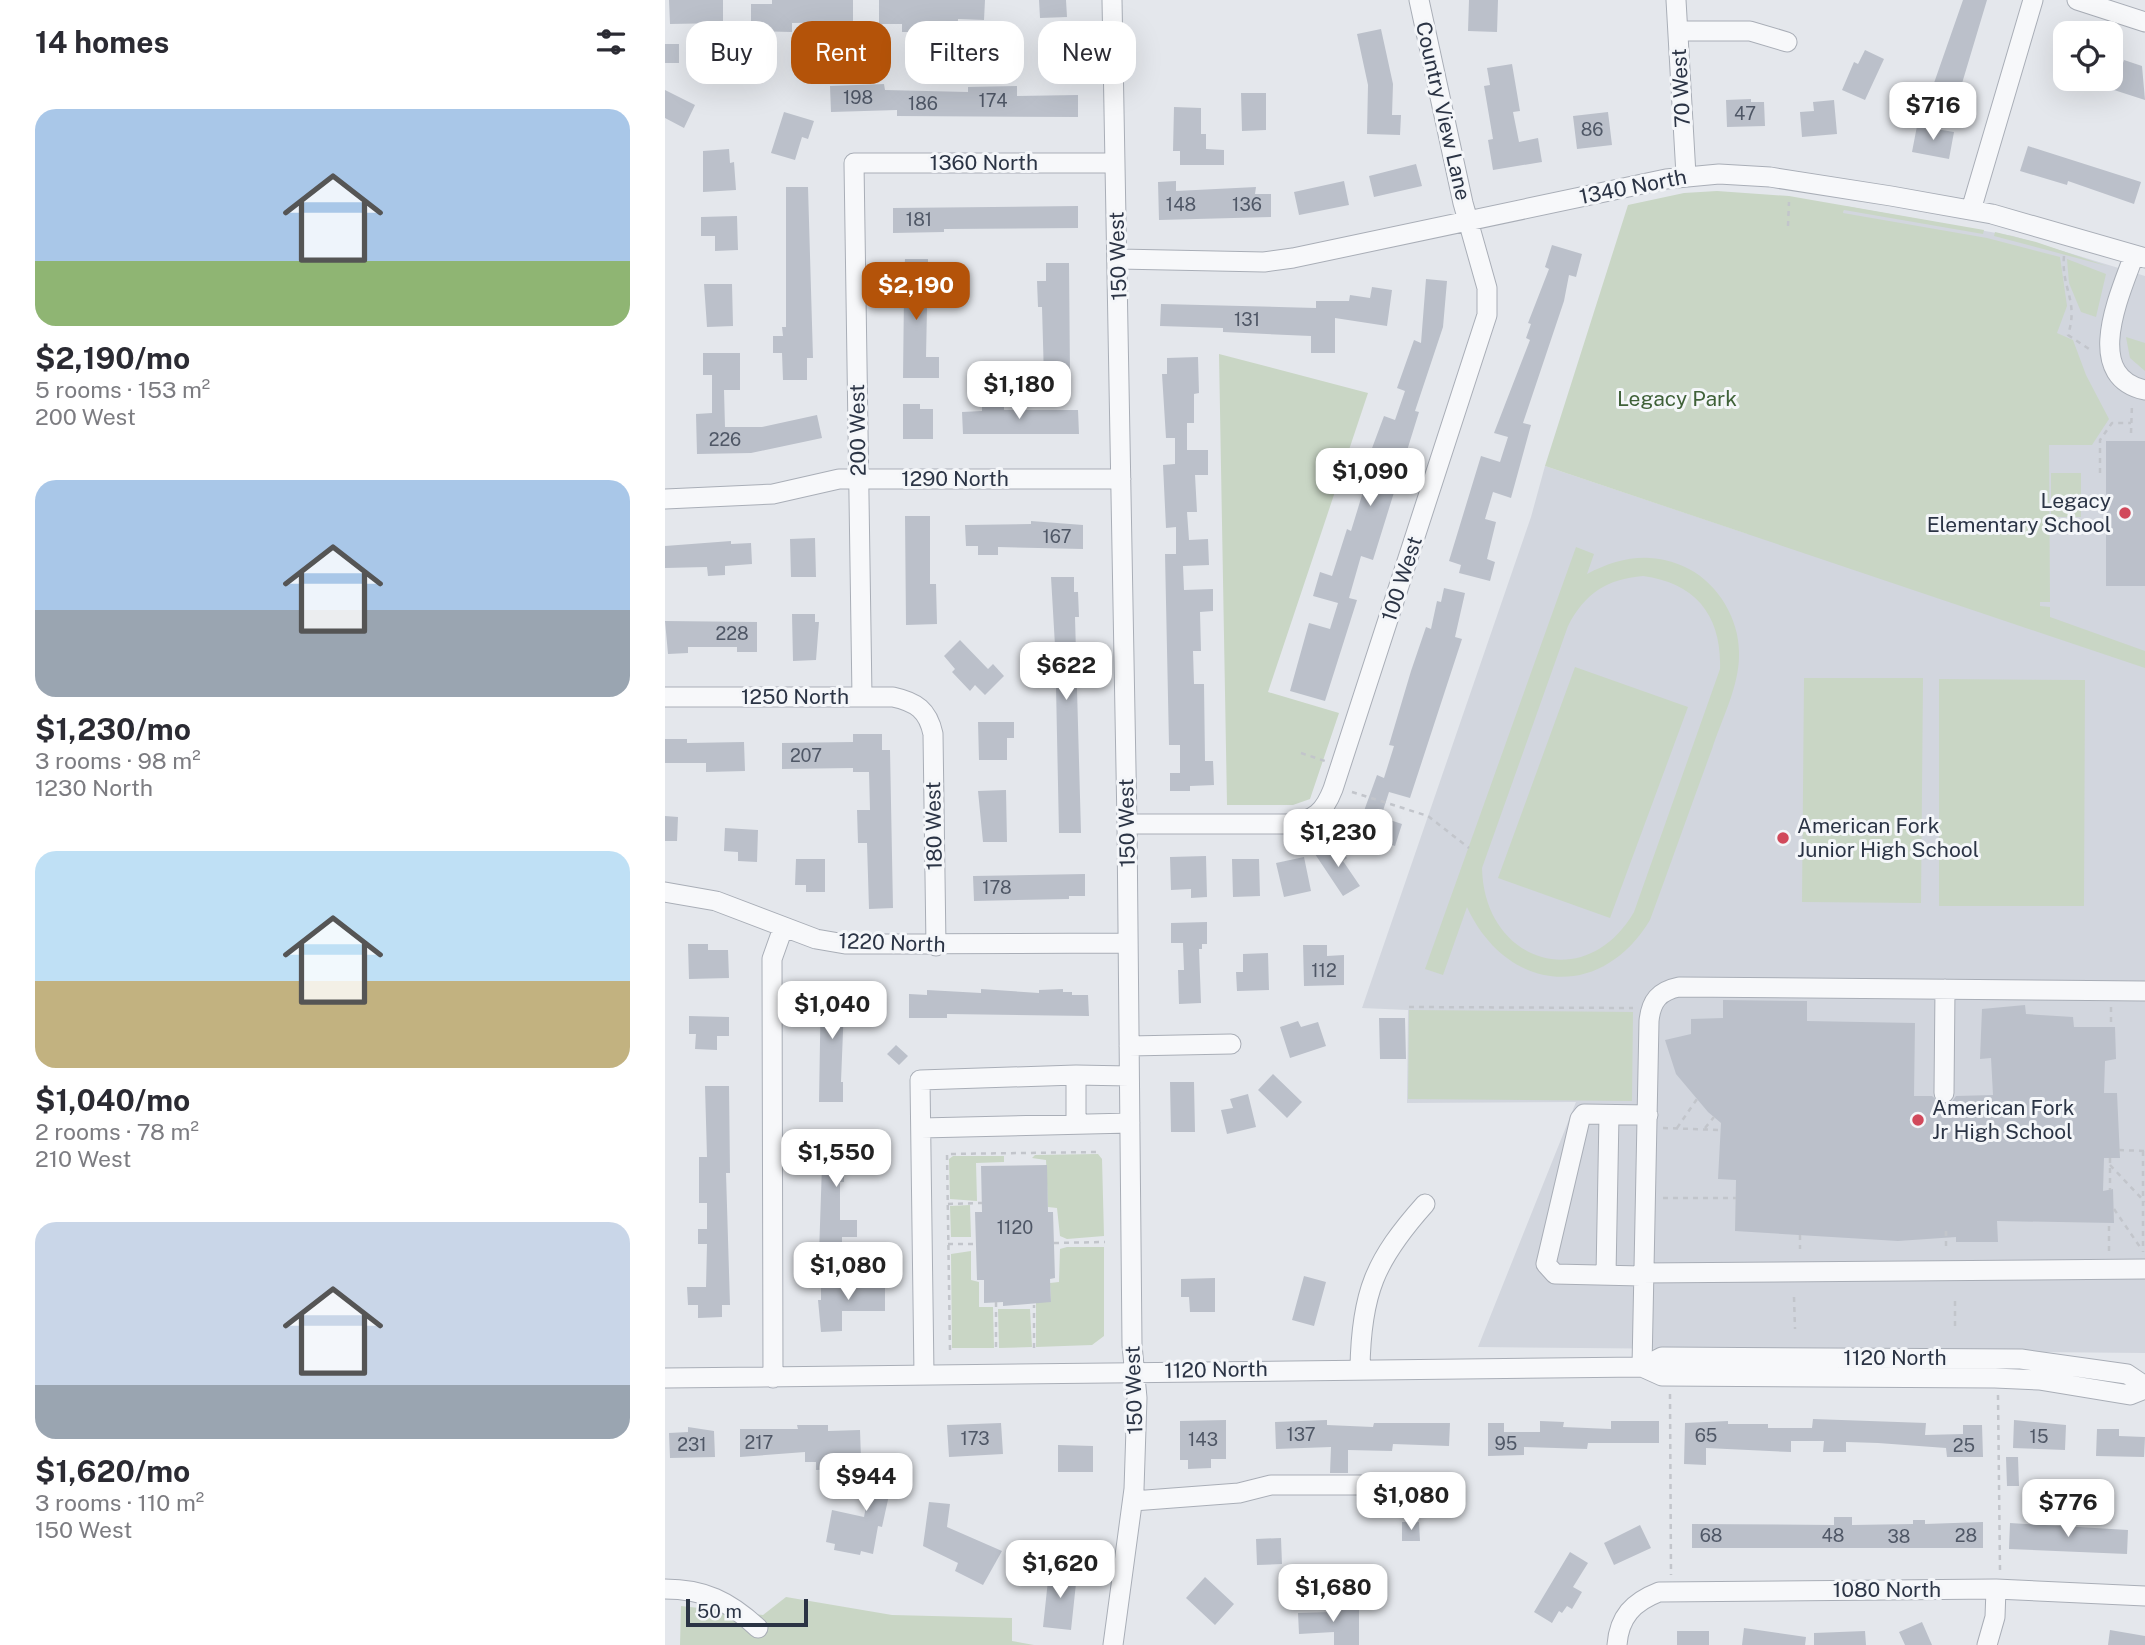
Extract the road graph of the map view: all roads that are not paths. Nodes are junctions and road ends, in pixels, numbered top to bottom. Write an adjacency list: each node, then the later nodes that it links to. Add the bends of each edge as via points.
1 (1112, 0): 10 (street, 150 West)
2 (1419, 0): 13 (street, Country View Lane)
3 (1676, 0): 7 (street, 70 West)
4 (2033, 0): 12 (street)
5 (2077, 0): 6 (street)
6 (2145, 22)
7 (1678, 32): 8 (street, via 1750,31); 11 (street, 70 West)
8 (1787, 42)
9 (853, 163): 10 (street, 1360 North); 17 (street, 200 West)
10 (1115, 163): 15 (street, 150 West)
11 (1686, 175): 12 (street, 1340 North, via 1770,177); 13 (street, 1340 North)
12 (1971, 209): 14 (street, 1340 North)
13 (1469, 222): 15 (street, 1340 North, via 1264,262); 23 (street, 100 West, via 1487,288 1480,344 1321,813 1309,821 1290,824)
14 (2139, 256): 16 (street, via 2117,302 2108,345)
15 (1119, 259): 18 (street, 150 West)
16 (2138, 397)
17 (858, 479): 18 (street, 1290 North); 19 (street, 1290 North, via 741,497); 21 (street, 200 West)
18 (1121, 479): 23 (street, 150 West)
19 (665, 499)
20 (665, 697): 21 (street, 1250 North)
21 (862, 697): 22 (street, 1250 North, via 910,700)
22 (923, 709): 27 (street, 180 West, via 933,734)
23 (1127, 824): 26 (street, 150 West)
24 (665, 892): 25 (street, 1220 North, via 716,901)
25 (783, 928): 27 (street, 1220 North, via 845,944); 49 (street, via 772,959)
26 (1128, 943): 27 (street, 1220 North); 31 (street, 150 West)
27 (936, 946)
28 (1945, 989): 29 (street); 34 (street); 36 (street, via 1669,989 1657,996 1651,1007)
29 (2145, 990)
30 (1231, 1044): 31 (street)
31 (1129, 1046): 33 (street, 150 West)
32 (1076, 1075): 33 (street); 37 (street); 39 (street, via 921,1080)
33 (1129, 1076): 38 (street, 150 West)
34 (1944, 1093)
35 (1609, 1115): 36 (street); 42 (street); 42 (street, via 1584,1114 1580,1119 1546,1264 1555,1275)
36 (1654, 1121): 43 (street)
37 (1076, 1123): 38 (street); 39 (street)
38 (1130, 1123): 46 (street, 150 West)
39 (921, 1128): 47 (street)
40 (1425, 1204): 45 (street, via 1395,1238 1373,1283 1360,1327)
41 (2145, 1269): 43 (street)
42 (1606, 1275): 43 (street)
43 (1641, 1275): 44 (street)
44 (1642, 1367): 45 (street, 1120 North); 50 (street, 1120 North, via 1663,1357 2021,1359 2127,1374)
45 (1360, 1368): 46 (street, 1120 North)
46 (1134, 1371): 47 (street, 1120 North); 52 (street, 150 West)
47 (925, 1375): 49 (street, 1120 North)
48 (665, 1378): 49 (street, 1120 North)
49 (773, 1378)
50 (2145, 1388)
51 (1382, 1485): 52 (street, via 1271,1485 1229,1494)
52 (1133, 1501): 57 (street, 150 West)
53 (1998, 1581): 55 (street, 1080 North); 58 (street, 1080 North, via 1659,1592 1624,1616); 59 (street)
54 (665, 1589): 56 (street, via 710,1595 728,1603)
55 (2145, 1596)
56 (758, 1628)
57 (1113, 1645)
58 (1617, 1645)
59 (1987, 1645)

